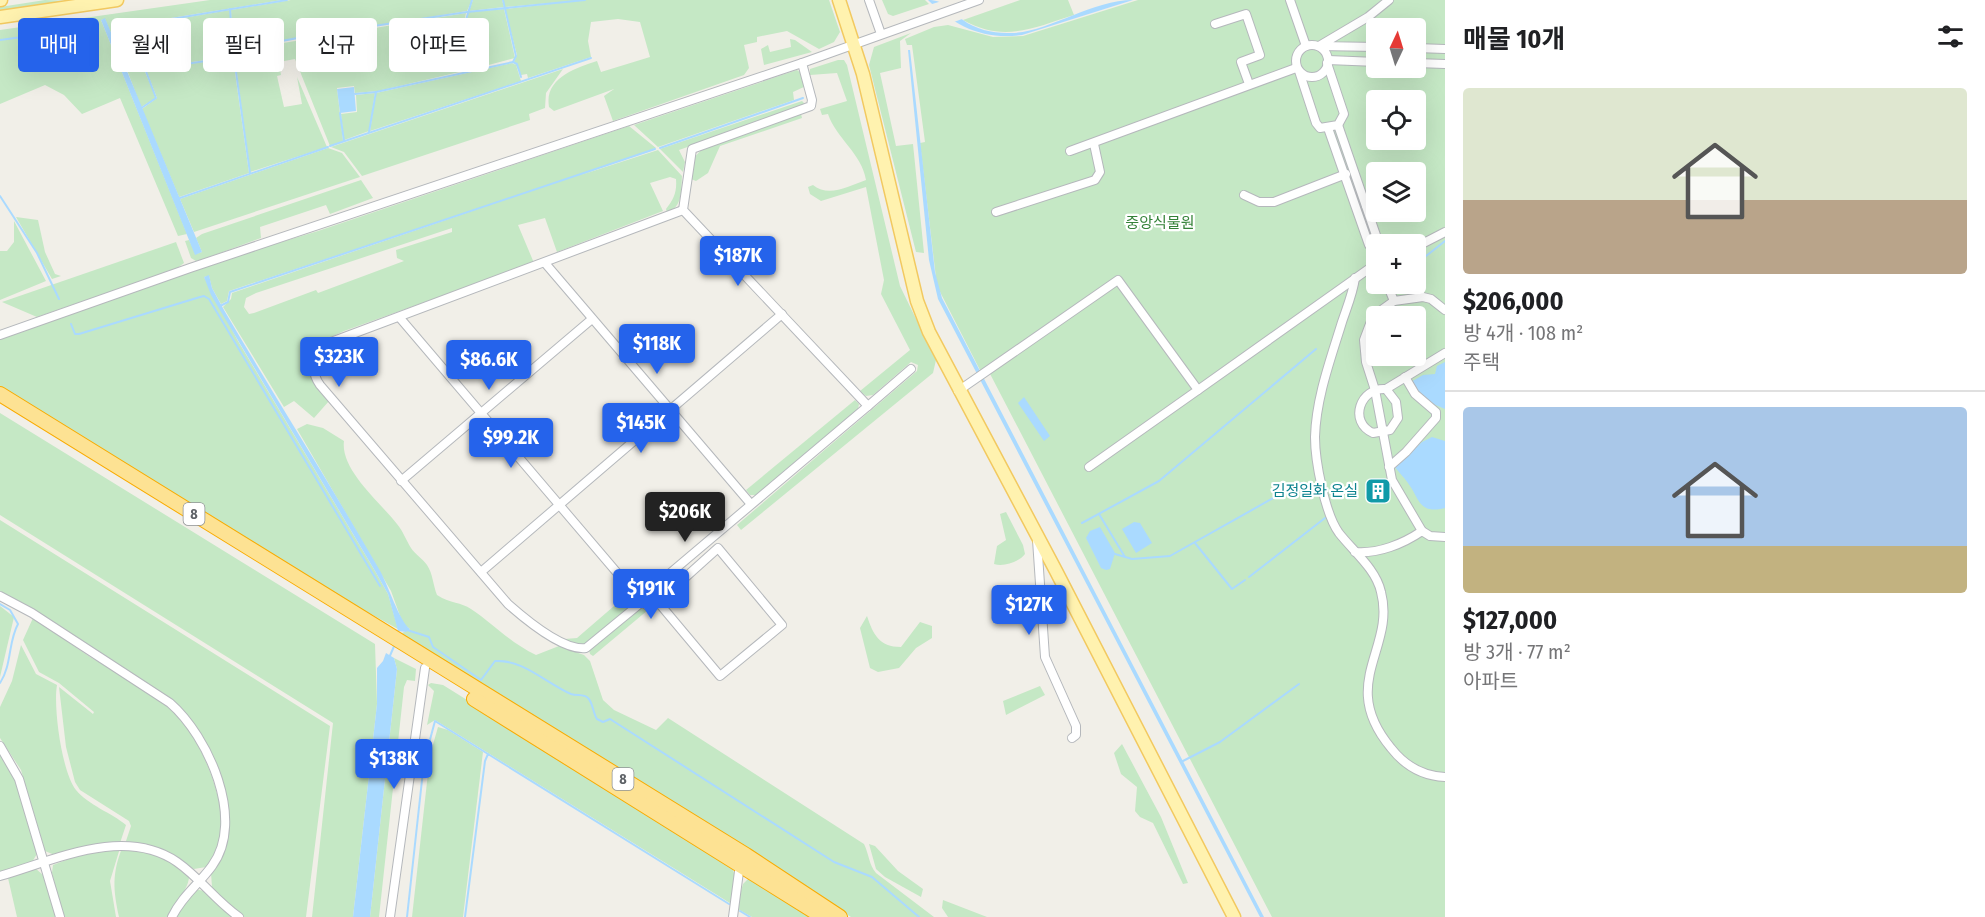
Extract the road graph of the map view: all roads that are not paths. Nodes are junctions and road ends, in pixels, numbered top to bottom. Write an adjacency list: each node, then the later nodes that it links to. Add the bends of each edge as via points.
1 (117, 0): 7 (main road)
2 (839, 0): 10 (main road)
3 (869, 0): 9 (street)
4 (979, 0): 9 (street)
5 (1290, 0): 11 (street)
6 (1389, 0): 12 (street)
7 (0, 17)
8 (1215, 24): 22 (street, via 1246,14 1260,56 1241,62)
9 (881, 34): 10 (street)
10 (855, 44): 18 (street); 52 (main road, via 917,301)
11 (1306, 46): 12 (street); 21 (street, via 1297,53)
12 (1319, 46): 13 (street); 16 (street)
13 (1366, 47)
14 (1426, 48): 15 (street)
15 (1445, 49)
16 (1328, 61): 17 (street); 21 (street, via 1324,72 1314,77 1304,76); 23 (street, via 1343,108 1343,119)
17 (1366, 62)
18 (802, 63): 31 (street, via 811,106 692,149); 45 (street)
19 (1426, 63): 20 (street)
20 (1445, 64)
21 (1298, 69): 22 (street); 24 (street, via 1316,123 1320,128)
22 (1249, 84): 25 (street)
23 (1338, 125): 24 (street); 27 (street)
24 (1328, 128): 28 (street)
25 (1094, 144): 26 (street); 32 (street, via 1100,172 1095,180)
26 (1070, 151)
27 (1354, 171): 28 (street); 30 (street)
28 (1343, 175): 29 (street, via 1274,202 1258,202); 34 (street)
29 (1244, 195)
30 (1366, 206)
31 (683, 210): 36 (street); 42 (street)
32 (996, 212)
33 (1445, 232): 35 (street)
34 (1366, 237)
35 (1426, 242)
36 (545, 263): 43 (street); 44 (street)
37 (1366, 270): 38 (street)
38 (1355, 278): 50 (street); 67 (street, via 1322,394 1315,435 1334,524)
39 (1391, 294): 40 (street)
40 (1394, 302): 41 (street, via 1423,297); 51 (street, via 1373,316 1365,331 1366,362)
41 (1445, 310)
42 (782, 314): 55 (street); 56 (street)
43 (400, 318): 57 (street); 61 (street, via 331,342 320,349 314,364 320,385)
44 (592, 319): 56 (street); 57 (street)
45 (0, 335)
46 (1445, 353): 48 (street)
47 (911, 369): 55 (street)
48 (1405, 377): 49 (street); 60 (street, via 1415,394 1436,412 1436,418)
49 (1386, 389): 51 (street); 58 (street, via 1396,402 1398,418)
50 (1198, 390): 52 (street, via 1118,280); 59 (street)
51 (1375, 390): 58 (street); 58 (street, via 1362,402 1359,418 1368,431)
52 (958, 391): 65 (main road)
53 (0, 394): 73 (highway, 8)
54 (0, 404): 73 (highway, 8)
55 (868, 406): 62 (street)
56 (672, 411): 62 (street); 63 (street)
57 (481, 415): 61 (street); 63 (street)
58 (1382, 434): 60 (street)
59 (1089, 467)
60 (1389, 467): 64 (street, via 1392,480)
61 (401, 481): 68 (street)
62 (750, 503): 69 (street, via 662,580)
63 (560, 506): 68 (street); 71 (street)
64 (1422, 531): 66 (street); 67 (street, via 1388,548)
65 (1037, 535): 76 (street, via 1045,657 1076,726); 90 (main road)
66 (1445, 537)
67 (1355, 552): 78 (street, via 1378,582 1383,598 1367,687 1373,720 1387,744 1406,763 1427,775)
68 (481, 572): 71 (street, via 522,616 577,649 586,648)
69 (670, 590): 72 (street); 72 (street, via 718,548 782,625 720,676)
70 (0, 596): 82 (street, via 145,684 178,709 195,730 215,771 225,820 219,854)
71 (642, 602): 72 (street, via 651,608)
72 (658, 602)
73 (385, 638): 74 (highway, 8)
74 (402, 649): 75 (highway, 8); 89 (highway, 8, via 781,877)
75 (425, 668): 80 (highway, 8); 86 (street)
76 (1072, 738)
77 (0, 746): 79 (street, via 16,770)
78 (1445, 777)
79 (45, 863): 81 (street); 82 (street, via 91,849 139,847 175,860); 83 (street)
80 (740, 864): 87 (street); 88 (highway, 8)
81 (0, 876)
82 (199, 879): 84 (street); 85 (street)
83 (60, 917)
84 (172, 917)
85 (239, 917)
86 (390, 917)
87 (733, 917)
88 (824, 917)
89 (840, 917)
90 (1234, 917)

